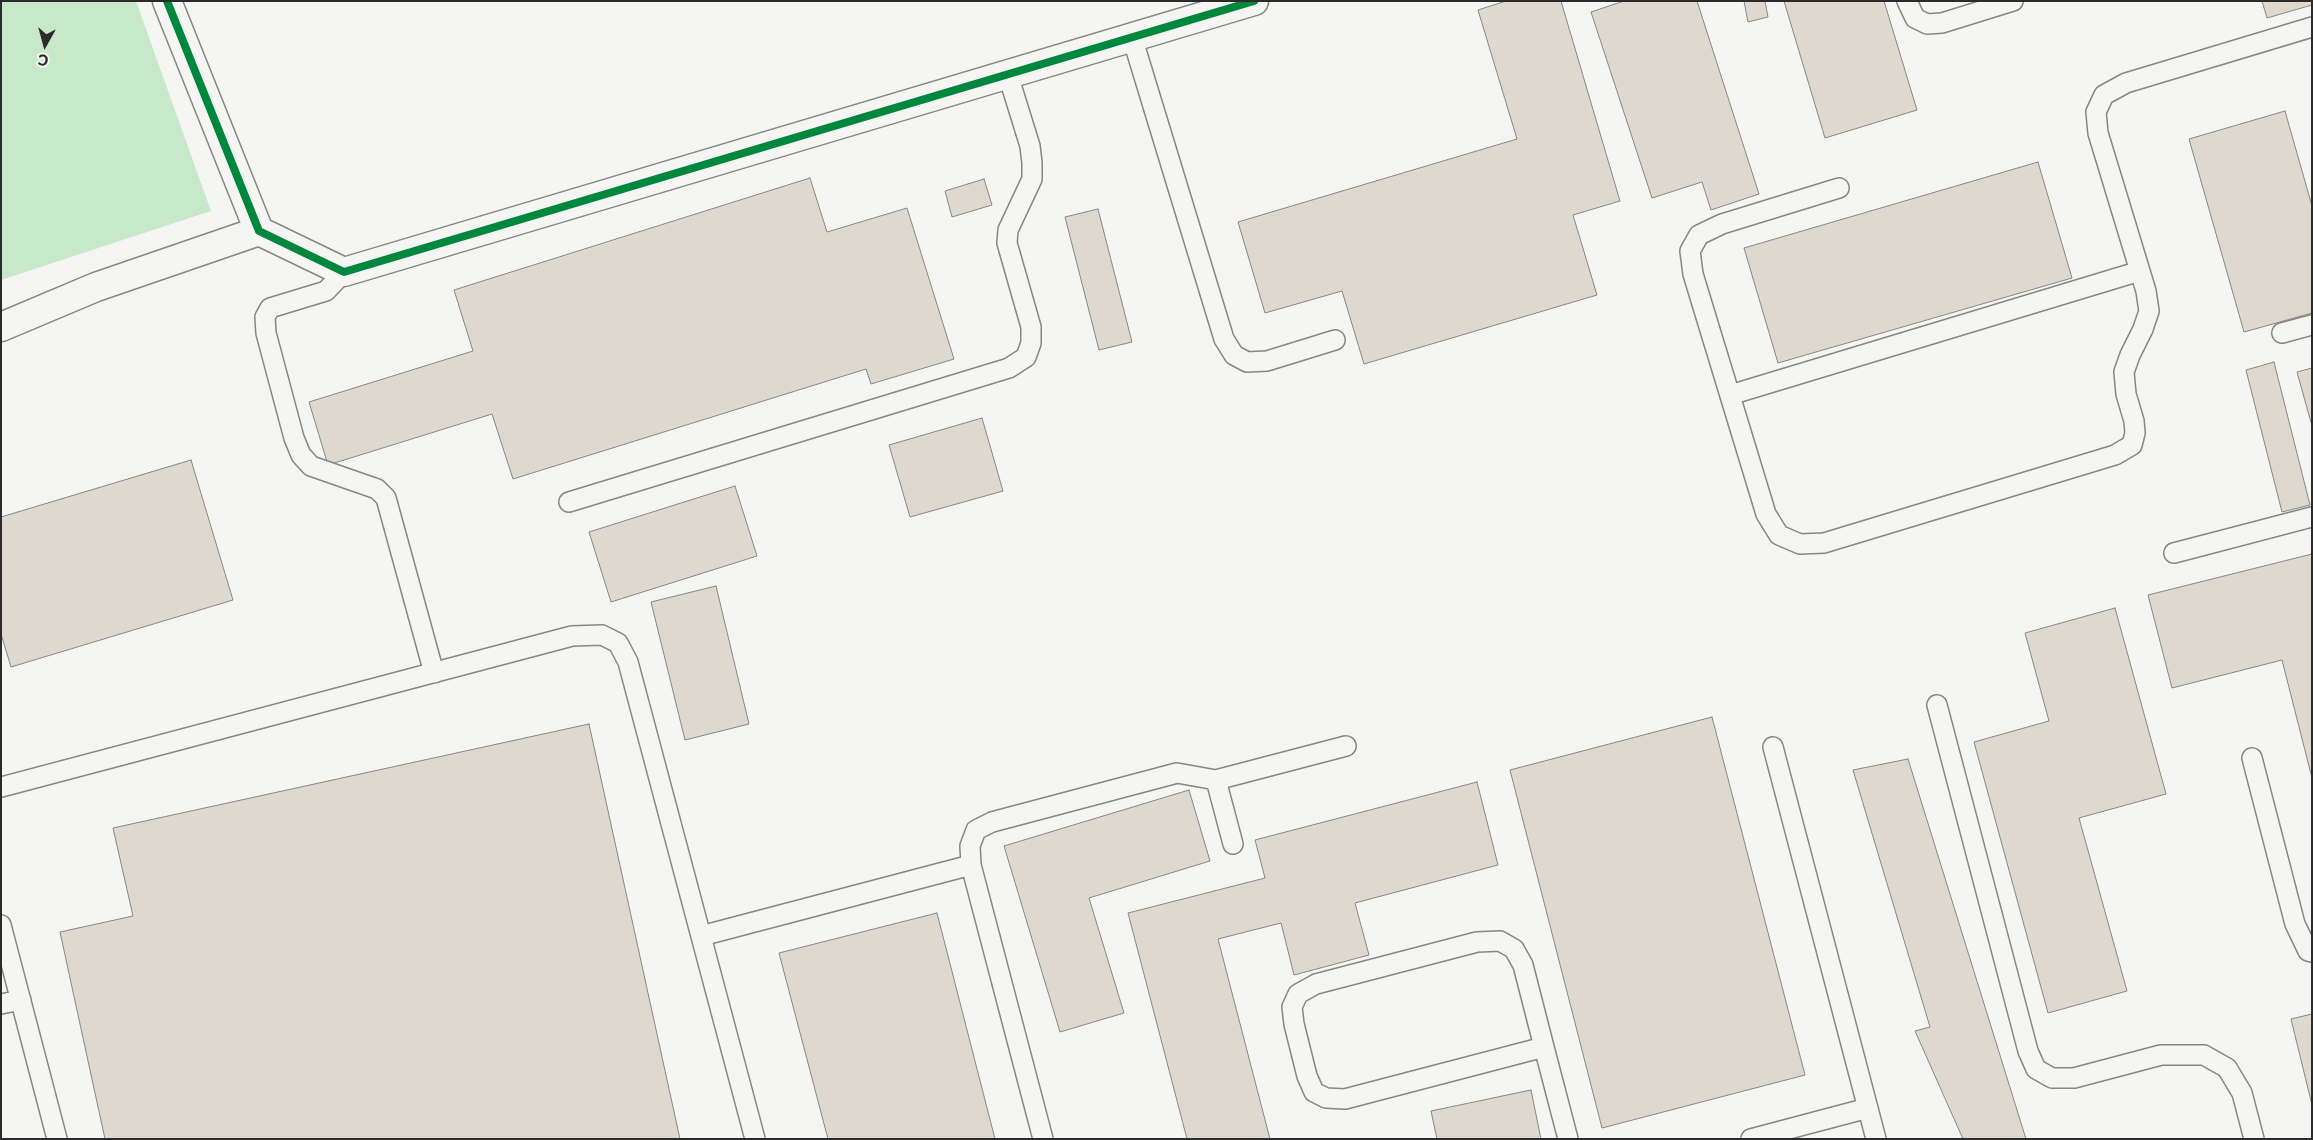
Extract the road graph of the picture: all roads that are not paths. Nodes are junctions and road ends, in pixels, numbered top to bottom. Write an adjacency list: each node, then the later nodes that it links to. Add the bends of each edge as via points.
1 (167, 1): 9 (street)
2 (1254, 1): 6 (street)
3 (1907, 1): 4 (lane, via 1916,18 1928,24 1942,23)
4 (2013, 1)
5 (2312, 27): 10 (lane, via 2126,83 2104,95 2096,112 2098,133)
6 (1132, 38): 7 (street); 15 (lane, via 1224,339 1234,355 1247,362 1267,361)
7 (1008, 75): 11 (street); 17 (lane, via 1032,162 1032,179 1008,230 1006,243 1031,327 1031,344 1026,357 1009,368)
8 (1839, 188): 16 (lane, via 1722,224 1699,235 1690,251 1693,274)
9 (258, 232): 11 (street); 13 (street, via 96,287)
10 (2140, 270): 16 (lane); 16 (lane, via 2149,311 2124,372 2136,433 2132,445 2115,455 1824,543 1800,544 1779,535 1766,514)
11 (344, 272): 20 (lane, via 326,291 270,308 265,317 266,333 301,455 311,466 377,488 386,498)
12 (2312, 325): 14 (lane)
13 (1, 327)
14 (2282, 333)
15 (1335, 340)
16 (1730, 395)
17 (569, 502)
18 (2312, 517): 19 (lane)
19 (2174, 553)
20 (434, 672): 26 (lane); 30 (lane, via 572,636 602,635 618,643 628,662)
21 (1937, 705): 42 (lane, via 2036,1070 2052,1078 2074,1078 2161,1055 2204,1054 2227,1068 2242,1093)
22 (1346, 746): 25 (lane)
23 (1773, 747): 35 (lane)
24 (2252, 758): 31 (lane, via 2295,924)
25 (1216, 780): 27 (lane); 28 (lane, via 1177,773 992,822 976,830 970,846)
26 (1, 787)
27 (1233, 844)
28 (970, 865): 30 (lane); 38 (lane)
29 (1, 925): 32 (lane)
30 (701, 936): 37 (lane)
31 (2312, 952)
32 (21, 1000): 33 (lane); 36 (lane)
33 (1, 1004)
34 (1544, 1047): 34 (lane, via 1523,965 1514,949 1500,942 1476,942 1316,984 1298,994 1292,1007 1307,1076 1314,1092 1326,1098 1345,1099); 39 (lane)
35 (1868, 1108): 40 (lane); 41 (lane)
36 (57, 1139)
37 (755, 1139)
38 (1043, 1139)
39 (1568, 1139)
40 (1751, 1139)
41 (1876, 1139)
42 (2254, 1139)

